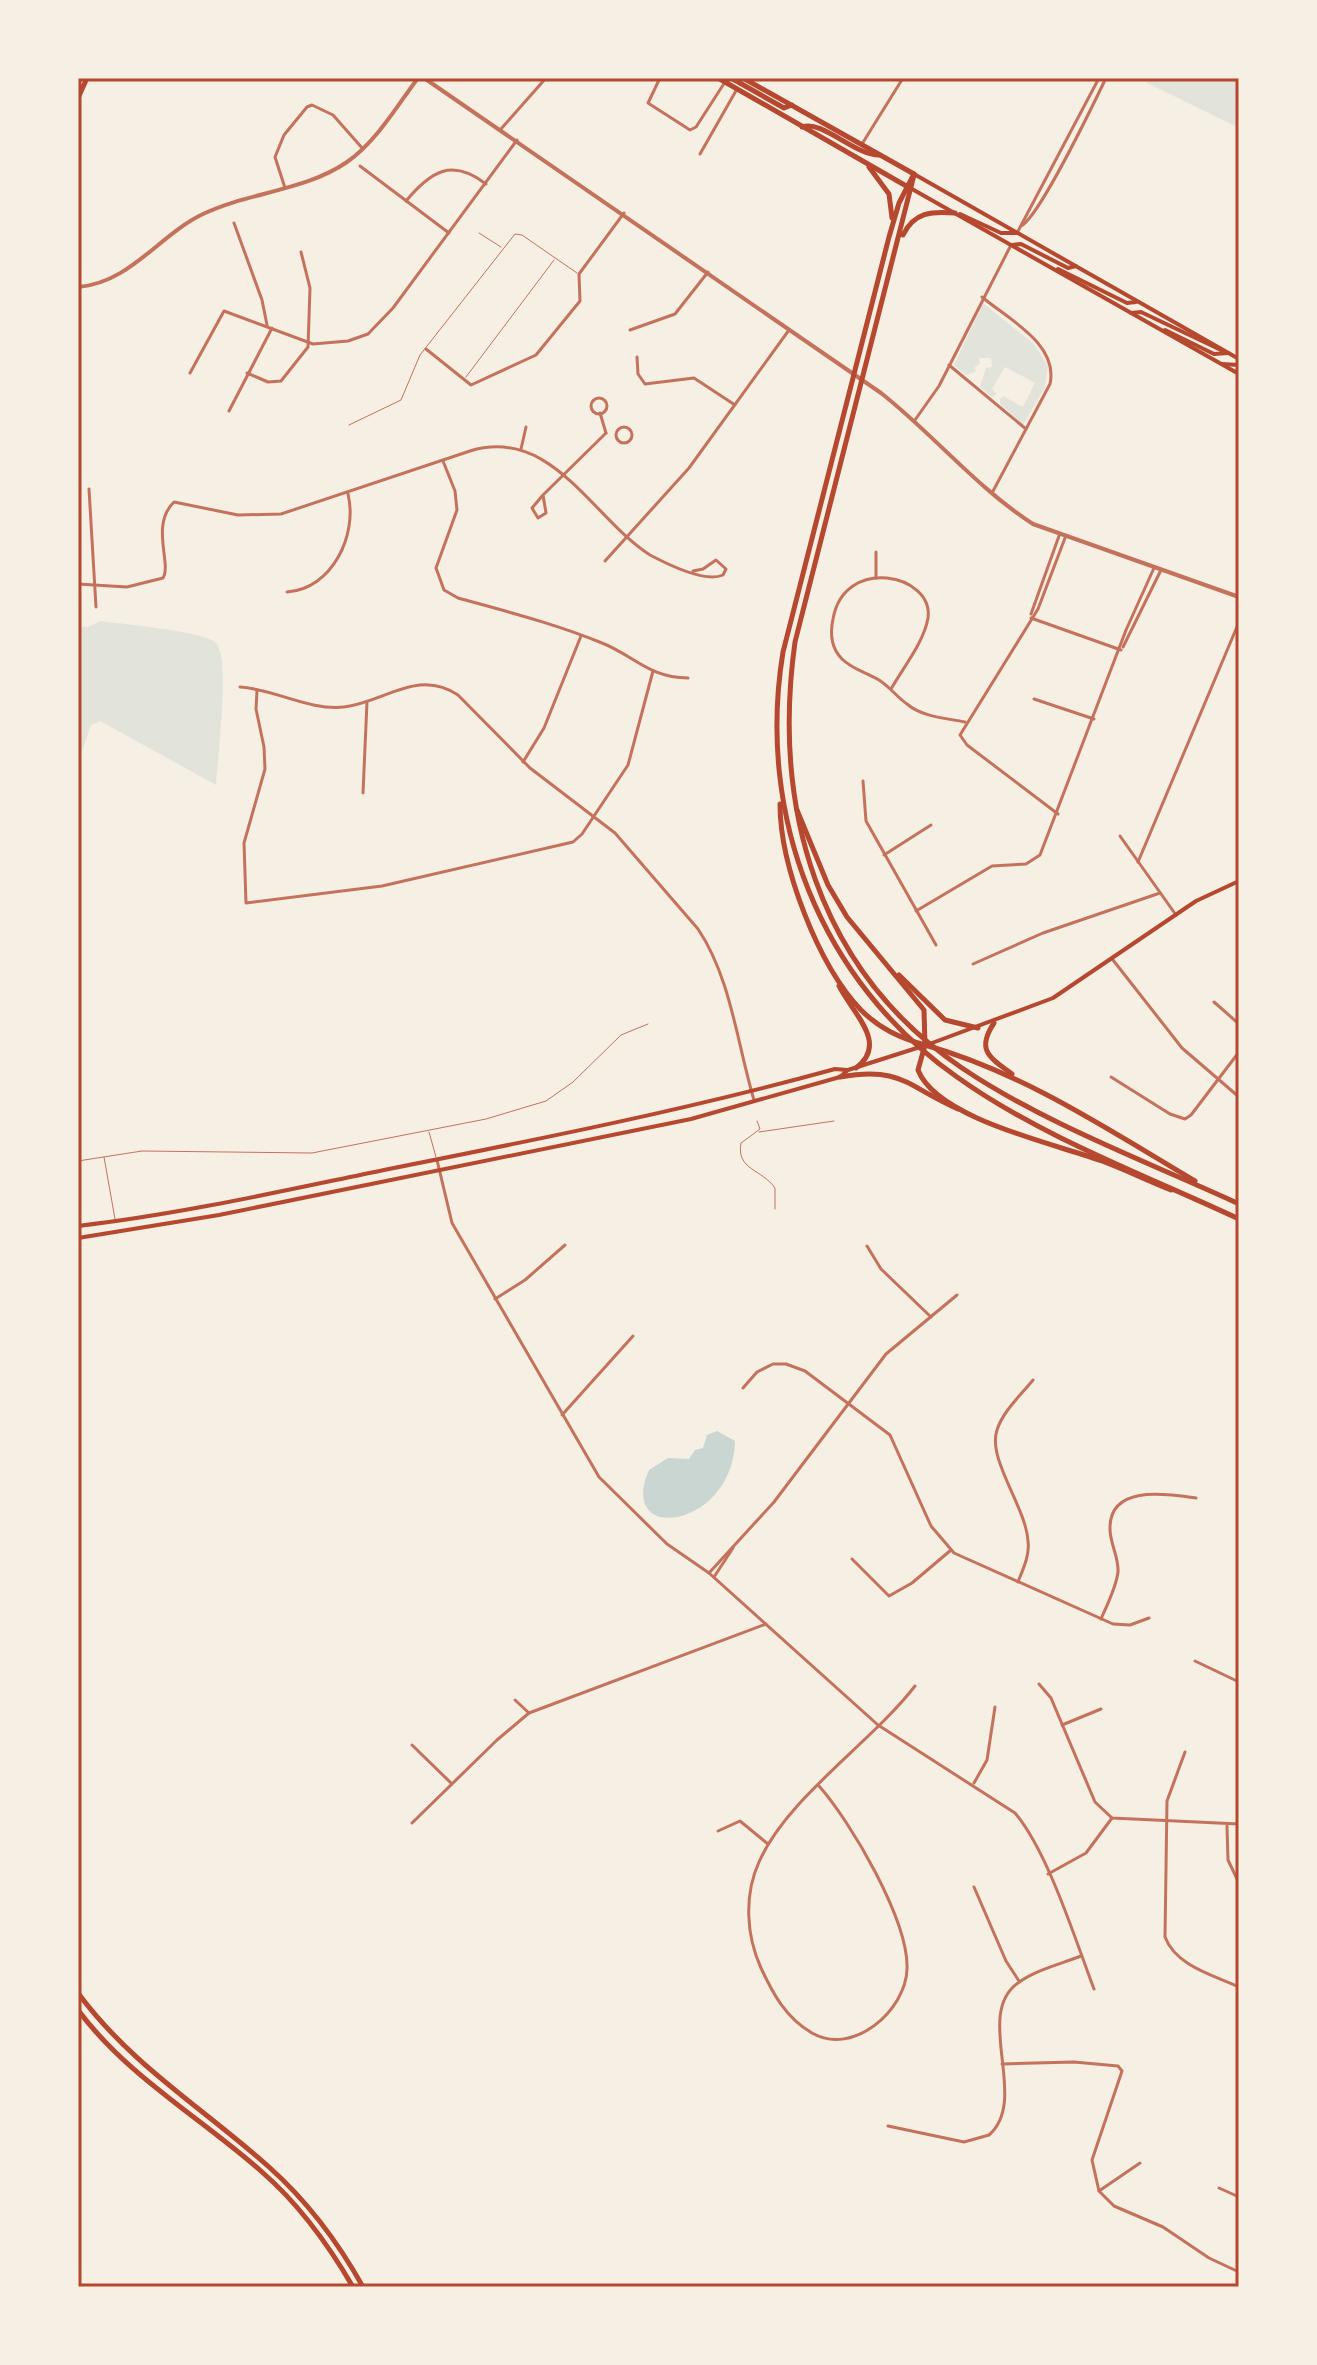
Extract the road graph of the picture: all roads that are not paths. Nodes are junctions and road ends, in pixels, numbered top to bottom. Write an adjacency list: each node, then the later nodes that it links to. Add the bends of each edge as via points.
1 (87, 78): 12 (highway)
2 (421, 78): 15 (street); 18 (street)
3 (546, 78): 15 (street)
4 (660, 78): 10 (street, via 648,103 690,130)
5 (718, 78): 10 (highway)
6 (743, 78): 13 (highway)
7 (903, 78): 17 (street)
8 (1099, 78): 31 (street)
9 (1106, 78): 31 (street, via 1048,188)
10 (728, 80): 11 (highway); 13 (highway, via 784,108)
11 (737, 89): 14 (highway); 19 (street)
12 (78, 98)
13 (792, 105): 17 (highway)
14 (801, 127): 20 (highway, via 813,126); 21 (highway)
15 (501, 129): 16 (street)
16 (517, 140): 24 (street); 28 (street)
17 (862, 144): 20 (highway)
18 (363, 149): 26 (street, via 327,173); 26 (street, via 333,115 307,107 284,135 275,157)
19 (700, 154)
20 (881, 155): 23 (highway)
21 (866, 164): 25 (highway); 35 (highway, via 889,194)
22 (360, 166): 27 (street)
23 (914, 174): 25 (highway); 34 (main road)
24 (486, 184): 27 (street, via 467,170 454,170 427,179); 32 (street)
25 (909, 187): 29 (main road); 35 (highway); 37 (highway)
26 (285, 188): 45 (street, via 204,213 120,274)
27 (406, 201): 32 (street)
28 (624, 213): 43 (street); 44 (street)
29 (956, 214): 34 (main road, via 1001,233); 36 (main road); 37 (highway, via 917,217)
30 (234, 223): 49 (street)
31 (1021, 226): 34 (street)
32 (449, 233): 54 (street, via 376,327 348,341)
33 (479, 233): 38 (lane)
34 (1017, 233): 41 (main road)
35 (889, 237): 110 (highway, via 783,652 776,718)
36 (1011, 245): 41 (main road, via 1021,244 1068,268); 42 (main road); 46 (street)
37 (898, 247): 112 (highway, via 795,642 787,729)
38 (503, 248): 40 (lane, via 519,233); 55 (lane)
39 (301, 252): 54 (street, via 310,288)
40 (555, 258): 44 (lane); 65 (lane)
41 (1076, 266): 47 (main road)
42 (1055, 270): 47 (main road, via 1127,303); 48 (main road)
43 (708, 272): 51 (street, via 675,314); 52 (street)
44 (579, 274): 65 (street, via 580,301 540,351 484,382)
45 (78, 287)
46 (982, 297): 60 (street); 72 (street, via 1043,349 1051,371 1050,384)
47 (1137, 301): 56 (main road)
48 (1130, 313): 53 (main road); 56 (main road, via 1141,312 1216,351)
49 (267, 325): 50 (street); 62 (street, via 224,311)
50 (272, 328): 54 (street); 63 (street)
51 (630, 330)
52 (789, 330): 66 (street); 69 (street)
53 (1163, 331): 56 (main road, via 1214,354); 59 (main road)
54 (308, 342): 63 (street, via 281,381)
55 (426, 349): 65 (street); 70 (lane, via 398,404)
56 (1226, 351): 58 (main road)
57 (637, 357): 66 (street, via 645,384 694,378)
58 (1239, 359)
59 (1222, 364): 61 (main road); 64 (main road)
60 (949, 365): 69 (street); 72 (street)
61 (1239, 365)
62 (190, 373)
63 (247, 373): 67 (street)
64 (1239, 374)
65 (463, 382)
66 (735, 405): 82 (street, via 689,468)
67 (229, 411)
68 (600, 413): 73 (street)
69 (915, 420): 79 (street)
70 (349, 425)
71 (526, 427): 75 (street)
72 (1027, 429): 79 (street)
73 (606, 433): 74 (street); 77 (street)
74 (617, 435)
75 (521, 449): 76 (street, via 488,447); 77 (street)
76 (443, 461): 80 (street); 97 (street, via 457,510 436,568 442,588 458,598)
77 (561, 474): 81 (street); 82 (street)
78 (89, 489): 91 (street)
79 (992, 493): 83 (street, via 1033,524)
80 (348, 494): 91 (street, via 256,516 174,502 161,541 165,576 133,586); 92 (street, via 351,526 329,569 311,587)
81 (543, 495): 81 (street, via 532,508 538,518 546,513)
82 (627, 535): 85 (street); 88 (street, via 650,555)
83 (1062, 537): 86 (street); 95 (street)
84 (876, 552): 89 (street)
85 (605, 561)
86 (1154, 567): 87 (street); 98 (street)
87 (1161, 570): 93 (street); 98 (street)
88 (693, 571): 88 (street, via 716,578 726,569 716,560)
89 (876, 578): 103 (street, via 912,587 923,596 928,611 925,627); 103 (street, via 853,583 841,596 832,641 846,662)
90 (78, 584): 91 (street)
91 (95, 584): 94 (street)
92 (287, 592)
93 (1239, 597)
94 (96, 607)
95 (1031, 618): 98 (street); 107 (street)
96 (1239, 622): 118 (street)
97 (581, 636): 99 (street); 108 (street, via 544,728)
98 (1121, 650): 106 (street)
99 (653, 671): 100 (street); 114 (street, via 628,765)
100 (688, 678)
101 (240, 687): 102 (street)
102 (258, 688): 105 (street, via 326,706); 114 (street, via 265,769 243,851 246,903 382,886 561,847 578,839)
103 (891, 689): 107 (street, via 917,711)
104 (1034, 699): 106 (street)
105 (367, 702): 108 (street, via 412,685 443,687 464,701); 111 (street)
106 (1094, 719): 113 (street)
107 (965, 722): 113 (street, via 960,735 967,745)
108 (523, 762): 114 (street)
109 (863, 781): 117 (street, via 864,815)
110 (780, 787): 124 (highway, via 789,861); 156 (highway, via 795,857 818,915 860,984 902,1032 994,1101)
111 (363, 793)
112 (793, 799): 127 (highway, via 828,885); 153 (highway, via 806,855 827,909 863,969 903,1017 948,1058 998,1090)
113 (1058, 814): 121 (street, via 1034,861 992,866)
114 (594, 816): 141 (street, via 623,841 708,945 725,988)
115 (931, 825): 117 (street)
116 (1120, 836): 118 (street)
117 (884, 855): 121 (street)
118 (1138, 862): 120 (street)
119 (1239, 881): 122 (main road)
120 (1160, 893): 122 (street); 126 (street, via 1043,933)
121 (916, 911): 123 (street)
122 (1176, 915): 125 (main road)
123 (936, 945)
124 (827, 960): 133 (highway, via 860,1009 898,1037); 135 (highway, via 869,1036 869,1058)
125 (1113, 960): 129 (main road, via 1053,998); 139 (street, via 1168,1032)
126 (973, 964)
127 (892, 971): 132 (highway, via 945,1020); 133 (highway, via 918,1001 925,1018)
128 (1214, 1002): 131 (street)
129 (994, 1023): 132 (main road); 140 (highway, via 984,1045 995,1061)
130 (648, 1024): 147 (lane, via 621,1035 546,1101)
131 (1239, 1024)
132 (978, 1028): 133 (main road)
133 (925, 1045): 135 (main road); 140 (highway); 144 (highway, via 919,1061 922,1081)
134 (1239, 1052): 139 (street)
135 (856, 1068): 136 (main road)
136 (848, 1070): 137 (main road); 141 (main road)
137 (840, 1077): 143 (main road); 144 (highway, via 892,1075)
138 (1111, 1077): 139 (street, via 1181,1119 1191,1115)
139 (1216, 1080): 142 (street)
140 (1023, 1082): 153 (highway)
141 (751, 1092): 143 (street); 150 (main road)
142 (1239, 1097)
143 (754, 1102): 152 (main road)
144 (983, 1120): 156 (highway, via 1101,1161)
145 (757, 1121): 148 (lane)
146 (834, 1121): 148 (lane)
147 (428, 1130): 149 (lane, via 312,1153); 150 (lane)
148 (759, 1132): 155 (lane, via 741,1143 741,1157 775,1188)
149 (103, 1155): 151 (lane); 157 (lane)
150 (437, 1160): 152 (street); 157 (main road)
151 (78, 1161)
152 (438, 1171): 159 (main road); 163 (street, via 452,1223)
153 (1219, 1195): 154 (highway)
154 (1239, 1204)
155 (775, 1209)
156 (1237, 1218)
157 (115, 1222): 158 (main road)
158 (78, 1226)
159 (78, 1238)
160 (565, 1245): 163 (street)
161 (867, 1246): 164 (street, via 881,1269)
162 (957, 1295): 164 (street)
163 (495, 1299): 169 (street)
164 (931, 1317): 168 (street, via 886,1354)
165 (633, 1336): 169 (street)
166 (1033, 1380): 176 (street, via 1001,1422 995,1439 1028,1538)
167 (743, 1388): 168 (street, via 761,1369 786,1364)
168 (850, 1403): 171 (street); 172 (street, via 894,1441 931,1526)
169 (562, 1415): 174 (street, via 615,1495 667,1544)
170 (1196, 1498): 178 (street, via 1140,1494 1115,1511 1110,1533 1118,1572)
171 (733, 1548): 174 (street); 175 (street)
172 (951, 1550): 173 (street, via 889,1596); 176 (street)
173 (852, 1559)
174 (709, 1573): 175 (street)
175 (714, 1577): 179 (street)
176 (1018, 1582): 178 (street)
177 (1149, 1618): 178 (street, via 1124,1626)
178 (1101, 1619)
179 (766, 1624): 187 (street); 188 (street)
180 (1195, 1661): 181 (street)
181 (1239, 1682)
182 (1039, 1684): 189 (street, via 1047,1690)
183 (915, 1686): 188 (street)
184 (515, 1700): 187 (street)
185 (995, 1707): 193 (street, via 987,1760)
186 (1101, 1709): 189 (street)
187 (529, 1713): 192 (street)
188 (878, 1725): 193 (street, via 926,1759); 194 (street)
189 (1062, 1725): 195 (street, via 1095,1802)
190 (412, 1745): 192 (street)
191 (1185, 1752): 196 (street, via 1169,1795)
192 (451, 1783): 197 (street)
193 (973, 1783): 202 (street, via 1024,1823)
194 (819, 1786): 201 (street); 201 (street, via 865,1851 907,1959 905,1985 875,2026 846,2037 818,2036 798,2024 774,1996 757,1961 749,1913 753,1877)
195 (1112, 1818): 196 (street); 202 (street, via 1086,1853)
196 (1166, 1822): 198 (street); 207 (street, via 1167,1943 1183,1961)
197 (412, 1823)
198 (1227, 1824): 199 (street); 203 (street, via 1228,1860)
199 (1239, 1824)
200 (718, 1831): 201 (street, via 740,1821)
201 (768, 1844)
202 (1047, 1874): 205 (street)
203 (1239, 1883)
204 (974, 1887): 206 (street)
205 (1081, 1956): 206 (street); 208 (street)
206 (1019, 1981): 211 (street, via 1002,2007)
207 (1239, 1987)
208 (1094, 1989)
209 (78, 1993): 219 (highway, via 148,2071 291,2188 330,2233)
210 (78, 2010): 218 (highway, via 142,2078 277,2186 316,2228)
211 (1002, 2064): 212 (street, via 1003,2116 980,2140 964,2142); 215 (street, via 1074,2062 1118,2066 1122,2071 1092,2160)
212 (888, 2126)
213 (1140, 2163): 215 (street)
214 (1219, 2188): 216 (street)
215 (1099, 2191): 217 (street, via 1114,2206 1163,2227)
216 (1239, 2197)
217 (1239, 2272)
218 (353, 2287)
219 (363, 2287)

